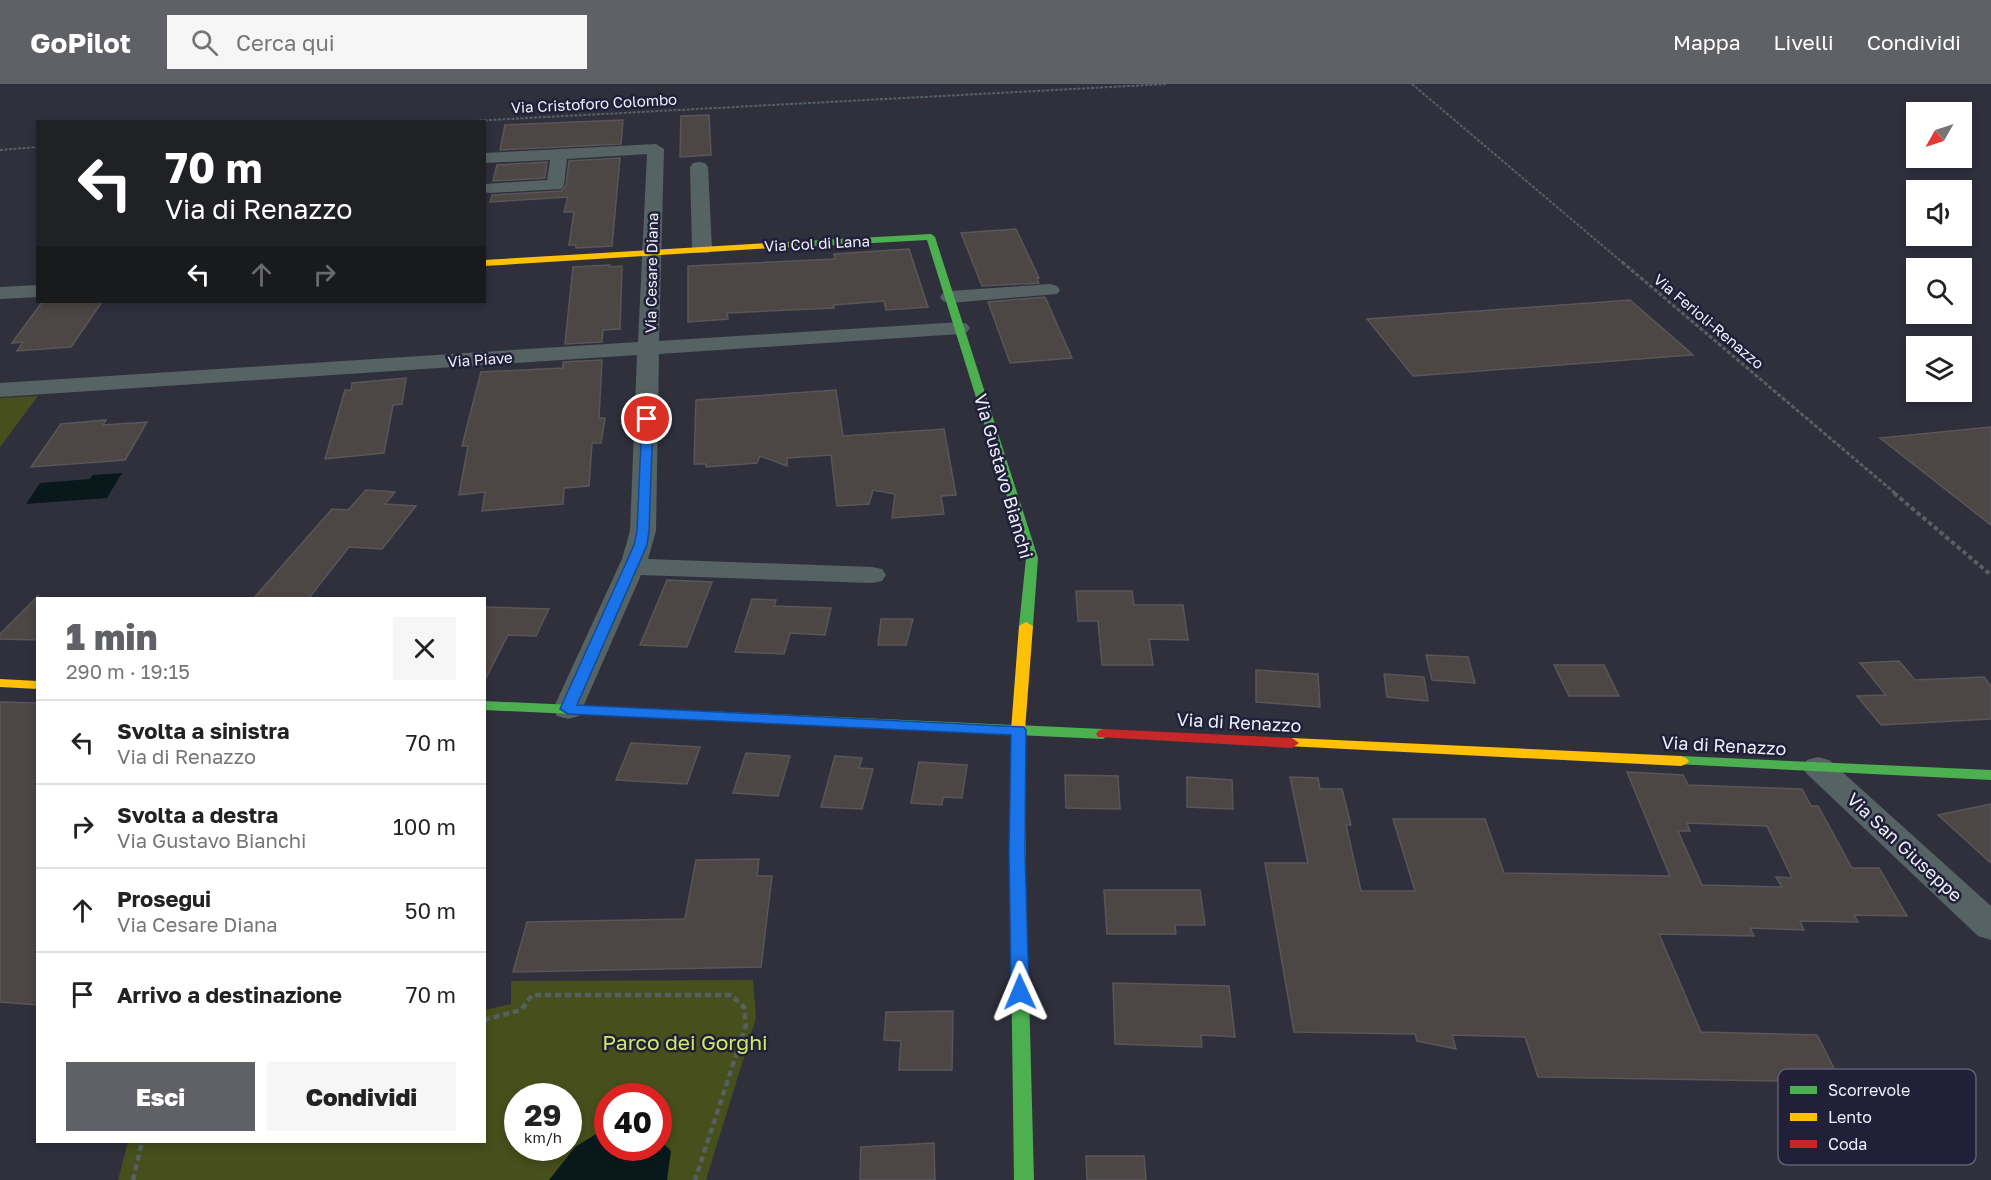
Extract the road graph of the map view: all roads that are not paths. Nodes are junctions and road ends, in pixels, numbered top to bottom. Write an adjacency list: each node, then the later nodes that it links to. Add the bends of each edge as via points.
1 (559, 154): 2 (street, Via Cesare Diana); 4 (street, via 555,184); 7 (street, Via Cesare Diana, via 656,149)
2 (486, 158)
3 (699, 167): 6 (street)
4 (490, 188)
5 (931, 237): 6 (street, Via Col di Lana); 12 (street, Via Gustavo Bianchi)
6 (702, 249): 7 (street, Via Col di Lana)
7 (650, 252): 8 (street, Via Col di Lana); 14 (street, Via Cesare Diana)
8 (486, 263)
9 (1050, 290): 12 (street)
10 (36, 291): 11 (street)
11 (0, 293)
12 (950, 297): 13 (street, Via Gustavo Bianchi)
13 (960, 328): 14 (street, Via Piave); 22 (street, Via Gustavo Bianchi, via 1032,558)
14 (650, 348): 15 (street, Via Piave); 16 (street, Via Cesare Diana, via 643,531)
15 (0, 390)
16 (631, 567): 17 (street); 21 (street)
17 (872, 575)
18 (0, 683): 19 (street)
19 (36, 685)
20 (486, 705): 21 (street, Via di Renazzo)
21 (568, 709): 22 (street, Via di Renazzo)
22 (1018, 730): 23 (street, Via di Renazzo); 26 (street, Via Gustavo Bianchi)
23 (1818, 767): 24 (street, Via di Renazzo); 25 (street, Via San Giuseppe)
24 (1991, 775)
25 (1991, 927)
26 (1024, 1180)

